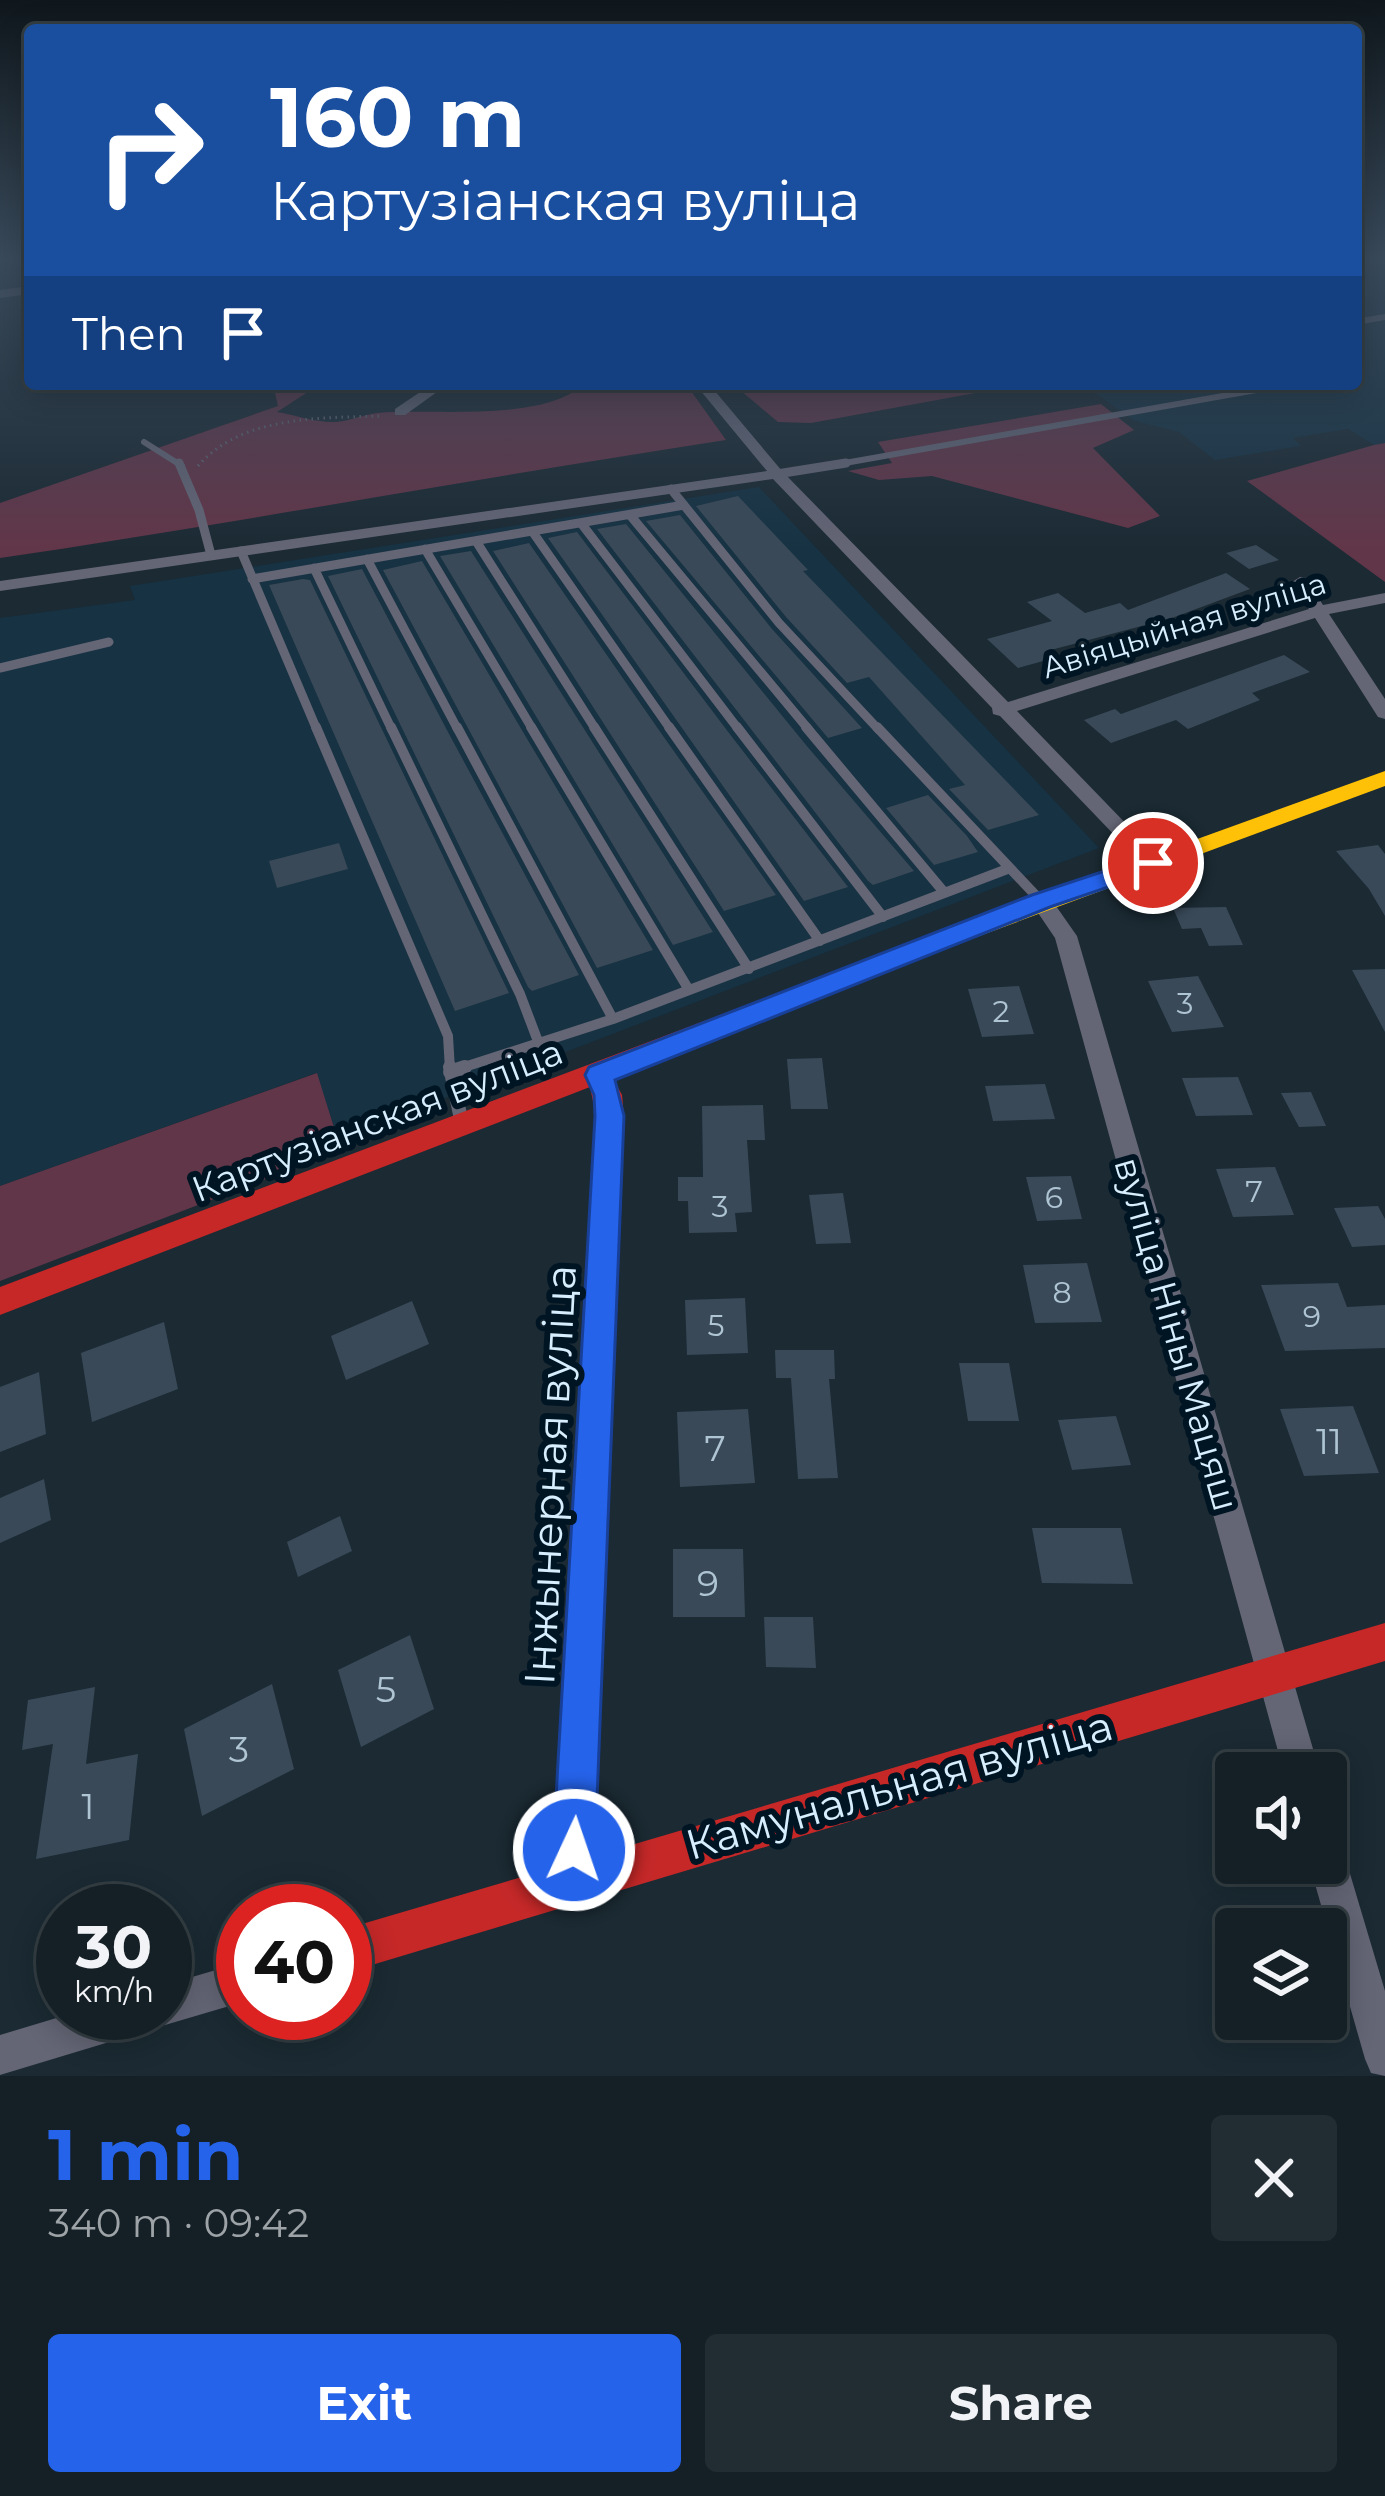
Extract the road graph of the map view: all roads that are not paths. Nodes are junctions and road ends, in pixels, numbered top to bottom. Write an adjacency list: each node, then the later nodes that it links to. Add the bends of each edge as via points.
1 (432, 390): 4 (street)
2 (707, 390): 6 (street)
3 (1259, 390): 6 (lane)
4 (400, 412)
5 (144, 442): 15 (lane, via 171,454 190,482)
6 (777, 474): 7 (street); 25 (street)
7 (671, 489): 8 (lane); 14 (street)
8 (684, 505): 9 (lane); 29 (lane, via 779,623)
9 (630, 514): 10 (lane); 30 (lane)
10 (581, 523): 11 (lane); 32 (lane)
11 (532, 531): 12 (lane); 33 (lane)
12 (476, 541): 13 (lane); 34 (lane)
13 (425, 549): 16 (lane); 35 (lane)
14 (241, 551): 15 (street); 18 (lane)
15 (211, 555): 20 (street)
16 (367, 559): 17 (lane); 36 (lane)
17 (314, 568): 18 (lane); 37 (lane)
18 (252, 579): 38 (lane, via 448,1036)
19 (1300, 582): 22 (street)
20 (0, 586)
21 (1385, 598): 22 (street, Авіяцыйная вуліца)
22 (1319, 611): 25 (street, Авіяцыйная вуліца); 26 (street)
23 (109, 642): 24 (lane)
24 (0, 668)
25 (1000, 710): 28 (street)
26 (1385, 713)
27 (1385, 778): 28 (street, Картузіанская вуліца)
28 (1153, 863): 31 (street, Картузіанская вуліца)
29 (1010, 868): 30 (lane); 31 (lane)
30 (943, 891): 32 (lane)
31 (1041, 901): 39 (street, Картузіанская вуліца); 43 (street, вуліца Ніны Мацяш, via 1066,936)
32 (883, 916): 33 (lane)
33 (820, 941): 34 (lane)
34 (749, 968): 35 (lane)
35 (688, 990): 36 (lane)
36 (613, 1018): 37 (lane)
37 (539, 1044): 38 (lane)
38 (450, 1072): 40 (lane)
39 (598, 1075): 40 (street, Картузіанская вуліца); 45 (street, Інжынерная вуліца, via 610,1116)
40 (462, 1126): 41 (street, Картузіанская вуліца)
41 (0, 1301)
42 (1385, 1642): 43 (street, Камунальная вуліца)
43 (1273, 1675): 44 (street, вуліца Ніны Мацяш); 45 (street, Камунальная вуліца)
44 (1296, 1752)
45 (572, 1882): 47 (street, Камунальная вуліца)
46 (1334, 1884): 50 (street)
47 (372, 1943)
48 (50, 2040): 49 (street)
49 (0, 2055)
50 (1385, 2059)

